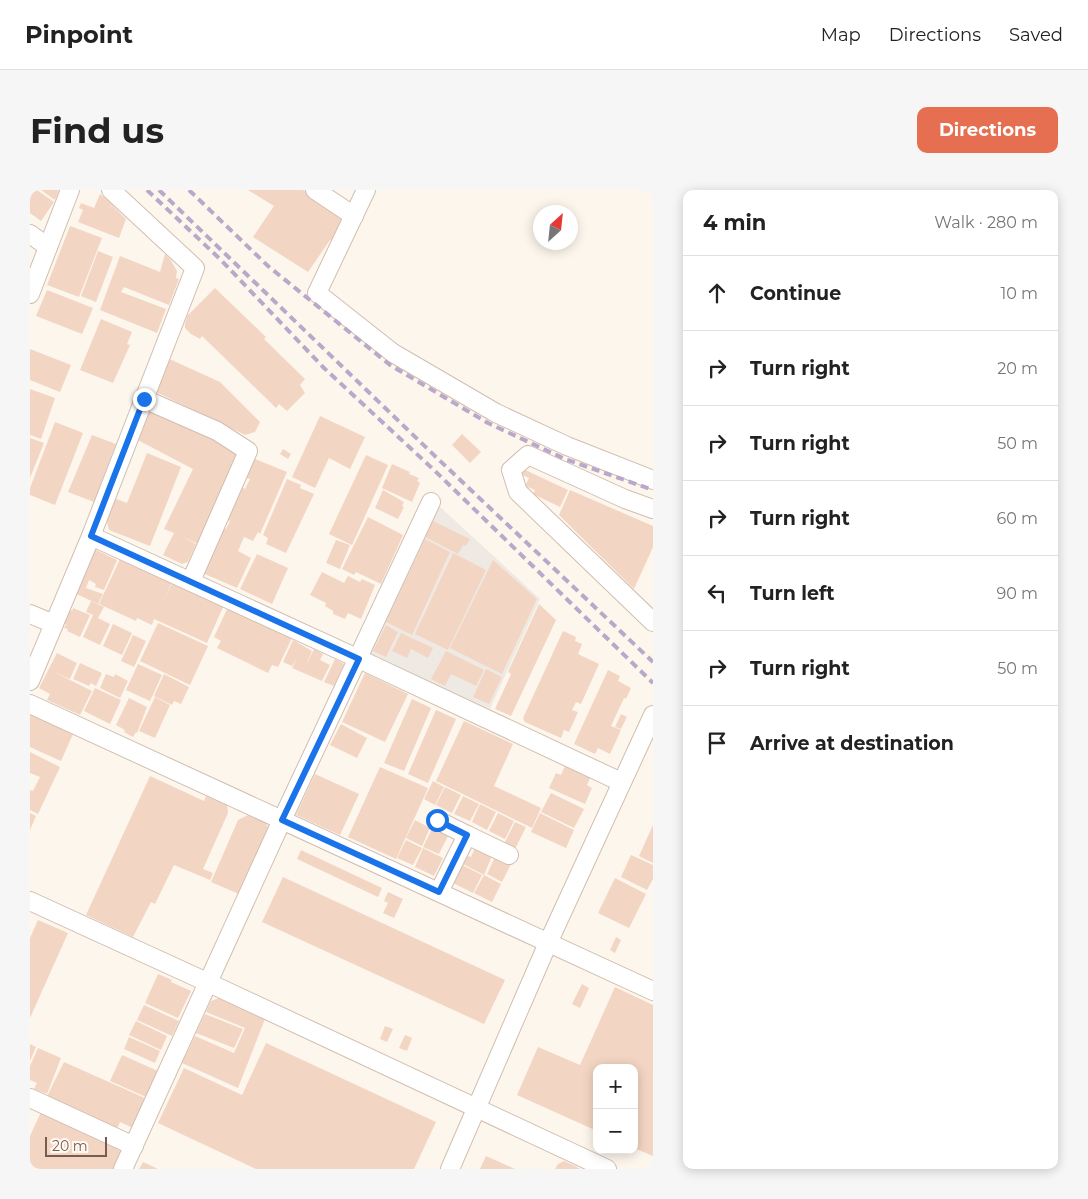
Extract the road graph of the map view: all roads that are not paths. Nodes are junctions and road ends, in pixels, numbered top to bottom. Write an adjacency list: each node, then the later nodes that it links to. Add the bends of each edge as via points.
1 (70, 190): 7 (street)
2 (111, 190): 9 (street, via 195,268)
3 (315, 190): 5 (street)
4 (366, 190): 5 (street)
5 (354, 216): 10 (street, via 317,293 393,353 496,413 566,446)
6 (30, 234): 7 (street)
7 (48, 247): 8 (street)
8 (30, 294)
9 (144, 399): 13 (street); 14 (street, via 217,431 248,452)
10 (653, 480)
11 (431, 502): 18 (street)
12 (653, 509): 16 (street, via 624,500 528,455 511,470 518,492)
13 (91, 536): 14 (street); 17 (street)
14 (191, 581): 18 (street)
15 (30, 614): 17 (street)
16 (653, 622)
17 (54, 624): 19 (street)
18 (359, 659): 22 (street); 23 (street)
19 (30, 681)
20 (30, 704): 23 (street)
21 (653, 715): 22 (street)
22 (621, 782): 29 (street)
23 (282, 820): 27 (street); 30 (street)
24 (437, 820): 25 (street)
25 (467, 835): 26 (street); 27 (street)
26 (509, 855)
27 (439, 892): 29 (street)
28 (30, 901): 30 (street)
29 (548, 943): 31 (street); 33 (street)
30 (209, 982): 33 (street); 34 (street)
31 (653, 991)
32 (30, 1098): 34 (street)
33 (477, 1108): 35 (street); 37 (street)
34 (134, 1146): 36 (street)
35 (601, 1168)
36 (123, 1169)
37 (450, 1169)

